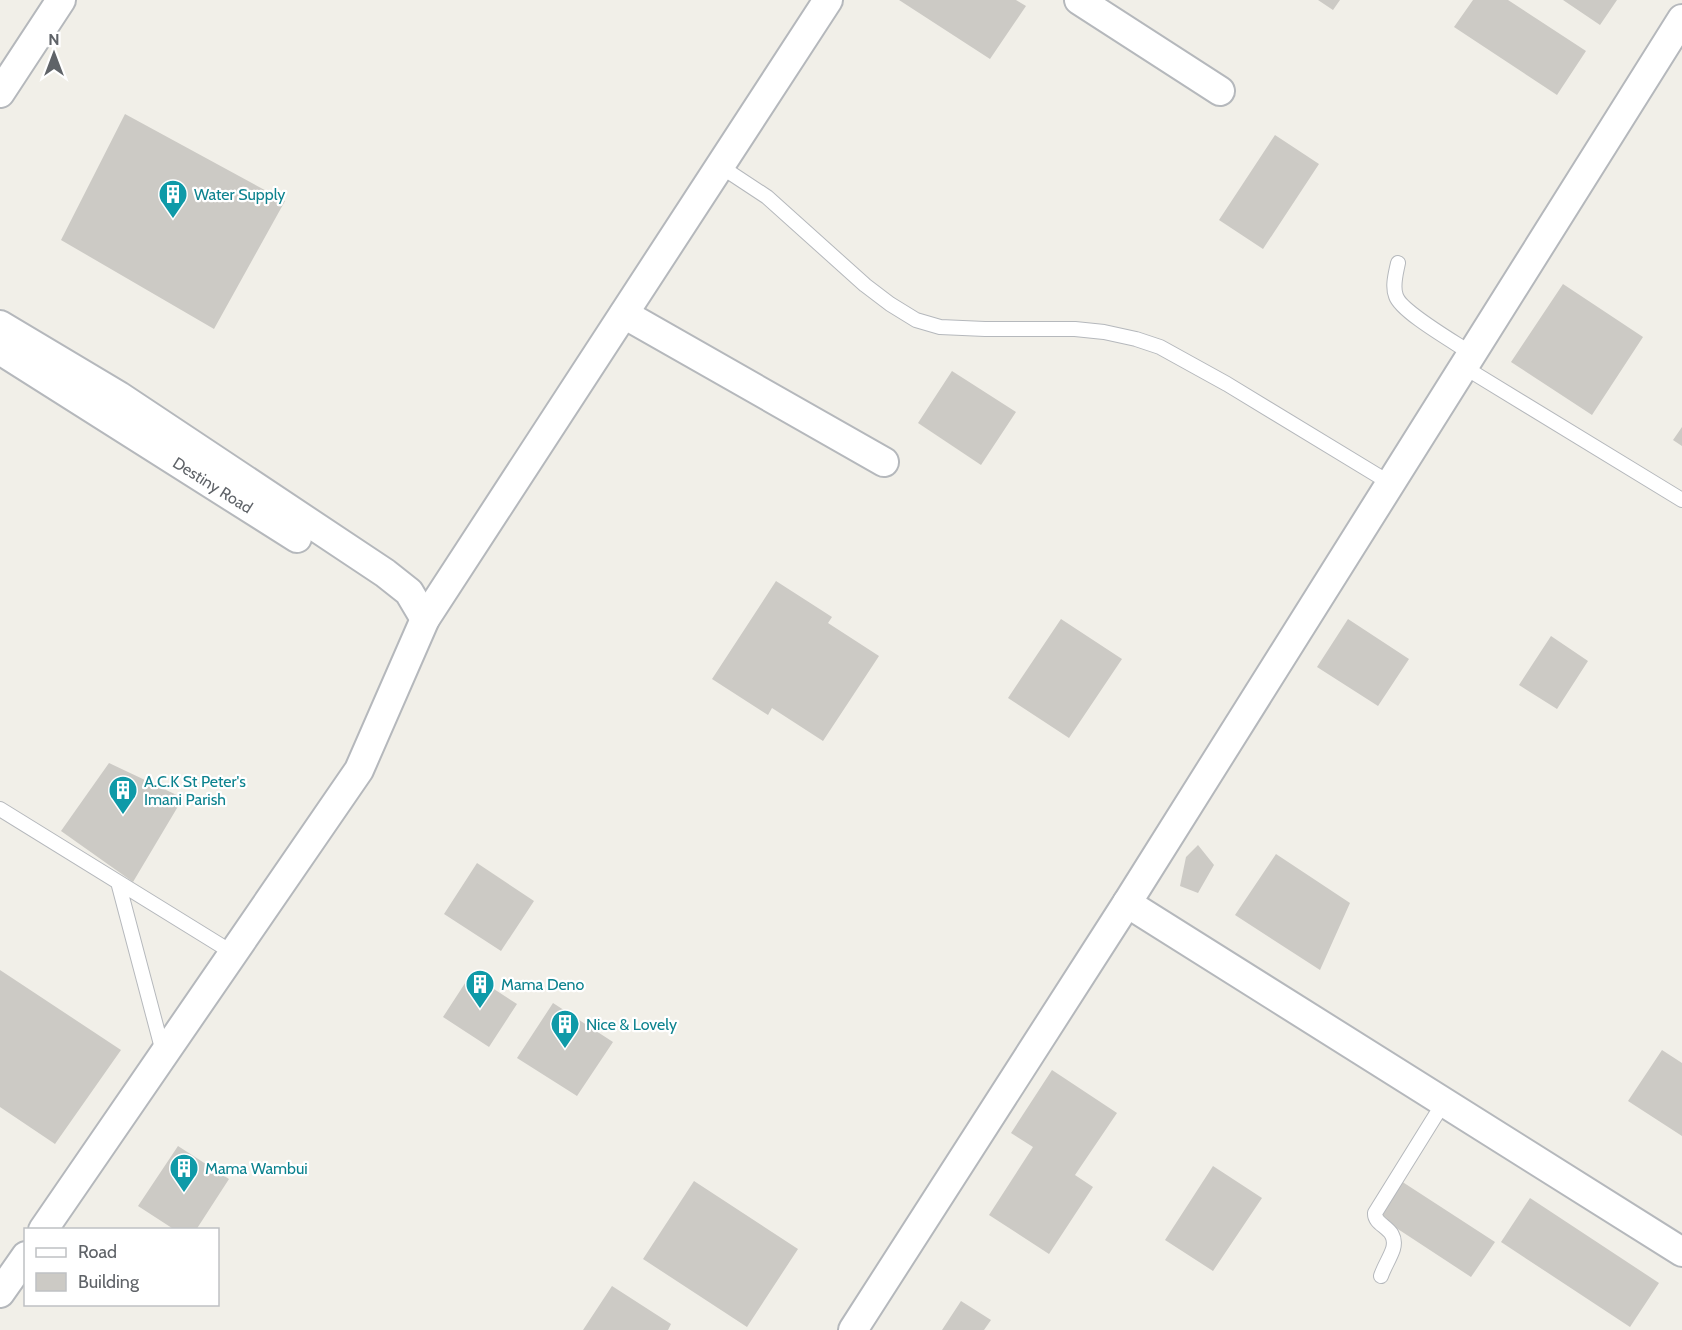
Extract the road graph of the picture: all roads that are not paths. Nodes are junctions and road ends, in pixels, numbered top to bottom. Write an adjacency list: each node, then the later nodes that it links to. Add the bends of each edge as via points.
1 (61, 0): 6 (street)
2 (828, 0): 7 (street)
3 (1079, 0): 5 (street)
4 (1682, 19): 12 (street)
5 (1220, 91)
6 (0, 93)
7 (720, 166): 9 (street); 14 (lane, via 767,197 866,285 916,320 940,327 1104,332 1152,345 1227,384)
8 (1398, 263): 12 (lane, via 1396,297 1404,309)
9 (624, 314): 13 (street); 16 (street)
10 (0, 325): 16 (street, via 119,396 385,573 409,592)
11 (0, 350): 16 (street, Destiny Road)
12 (1468, 360): 14 (street); 15 (lane)
13 (884, 462)
14 (1390, 483): 19 (street)
15 (1682, 500)
16 (425, 619): 20 (street, via 359,770)
17 (0, 809): 18 (lane)
18 (118, 882): 20 (lane); 21 (lane)
19 (1127, 903): 22 (street); 28 (street)
20 (234, 953): 21 (street)
21 (164, 1054): 23 (street)
22 (1444, 1102): 24 (street); 26 (lane, via 1375,1213 1374,1217 1393,1236 1394,1247)
23 (45, 1228)
24 (1682, 1252)
25 (24, 1259): 27 (street)
26 (1380, 1276)
27 (0, 1293)
28 (853, 1330)

